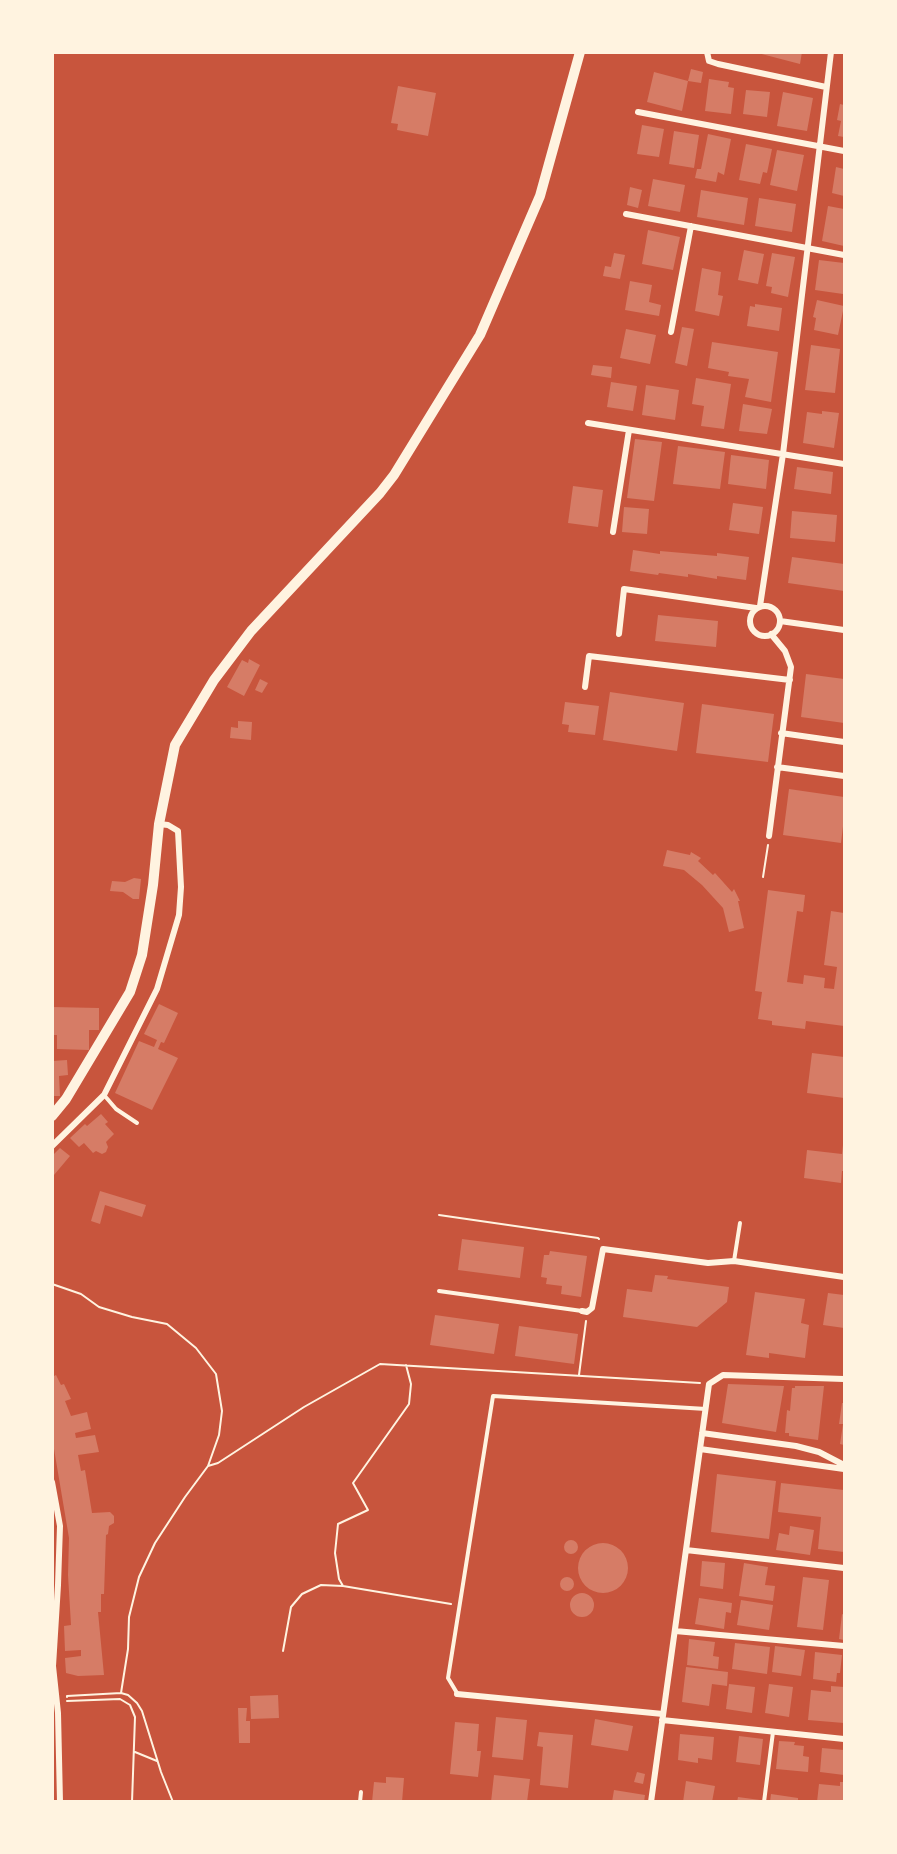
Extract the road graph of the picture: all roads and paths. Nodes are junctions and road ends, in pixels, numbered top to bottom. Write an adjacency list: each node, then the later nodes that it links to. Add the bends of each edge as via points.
1 (580, 52): 29 (main road, via 540,196 480,335 394,475 251,631 214,680 175,745)
2 (707, 52): 4 (street, via 709,61 718,64)
3 (831, 52): 4 (street)
4 (826, 87): 6 (street)
5 (638, 112): 6 (street)
6 (820, 146): 7 (street); 10 (street)
7 (844, 151)
8 (626, 214): 9 (street)
9 (691, 226): 10 (street); 12 (street)
10 (807, 248): 11 (street); 15 (street)
11 (844, 255)
12 (671, 332)
13 (588, 423): 14 (street)
14 (629, 430): 15 (street); 17 (street)
15 (783, 454): 16 (street); 18 (street)
16 (844, 464)
17 (613, 532)
18 (758, 607): 19 (street, via 774,609); 21 (street, via 624,589); 22 (street, via 750,621 754,630 762,635)
19 (780, 621): 20 (street); 22 (street)
20 (844, 630)
21 (619, 634)
22 (771, 634): 23 (street, via 789,657)
23 (790, 680): 24 (street, via 590,656); 25 (street)
24 (585, 687)
25 (782, 733): 26 (street); 27 (street)
26 (844, 742)
27 (777, 767): 28 (street); 30 (street)
28 (844, 776)
29 (159, 824): 32 (street, via 178,831 179,915 157,989); 33 (main road, via 142,955 130,992)
30 (769, 836): 31 (path)
31 (763, 877)
32 (104, 1095): 34 (lane); 35 (street)
33 (52, 1116)
34 (137, 1123)
35 (52, 1146)
36 (439, 1215): 38 (path)
37 (740, 1223): 39 (lane)
38 (598, 1238)
39 (734, 1261): 40 (street); 43 (street, via 708,1263 603,1249 592,1308)
40 (844, 1277)
41 (52, 1284): 51 (path, via 81,1294 99,1307 167,1324 196,1348 216,1374 222,1412)
42 (439, 1291): 43 (lane)
43 (584, 1312): 45 (path)
44 (406, 1365): 45 (path); 51 (path, via 380,1364); 57 (path, via 411,1384 409,1404 353,1484 368,1510 338,1524 335,1553)
45 (579, 1376): 47 (path)
46 (844, 1379): 48 (street, via 723,1375 709,1384)
47 (694, 1383)
48 (706, 1409): 49 (street); 58 (lane, via 493,1396)
49 (702, 1433): 50 (street); 52 (street, via 796,1446 819,1452)
50 (700, 1449): 52 (street); 54 (street)
51 (208, 1466): 63 (path, via 155,1543 139,1577 129,1617)
52 (844, 1467)
53 (52, 1482): 56 (street, via 60,1526)
54 (686, 1550): 55 (street); 59 (street)
55 (844, 1568)
56 (56, 1585): 62 (street)
57 (343, 1586): 58 (path); 61 (path, via 321,1585 302,1594 291,1607)
58 (460, 1605): 64 (lane, via 448,1678)
59 (675, 1631): 60 (street); 67 (street)
60 (844, 1646)
61 (283, 1651)
62 (53, 1665): 73 (street)
63 (121, 1693): 65 (path); 71 (path, via 128,1695 142,1711)
64 (457, 1694): 67 (street)
65 (67, 1696)
66 (67, 1701): 70 (path, via 120,1699 130,1705 135,1716)
67 (662, 1717): 68 (street); 77 (street)
68 (773, 1732): 69 (street); 78 (lane)
69 (844, 1739)
70 (135, 1752): 71 (path); 74 (path)
71 (158, 1761): 75 (path)
72 (361, 1792): 76 (lane)
73 (60, 1802)
74 (132, 1802)
75 (173, 1802)
76 (360, 1802)
77 (651, 1802)
78 (764, 1802)

